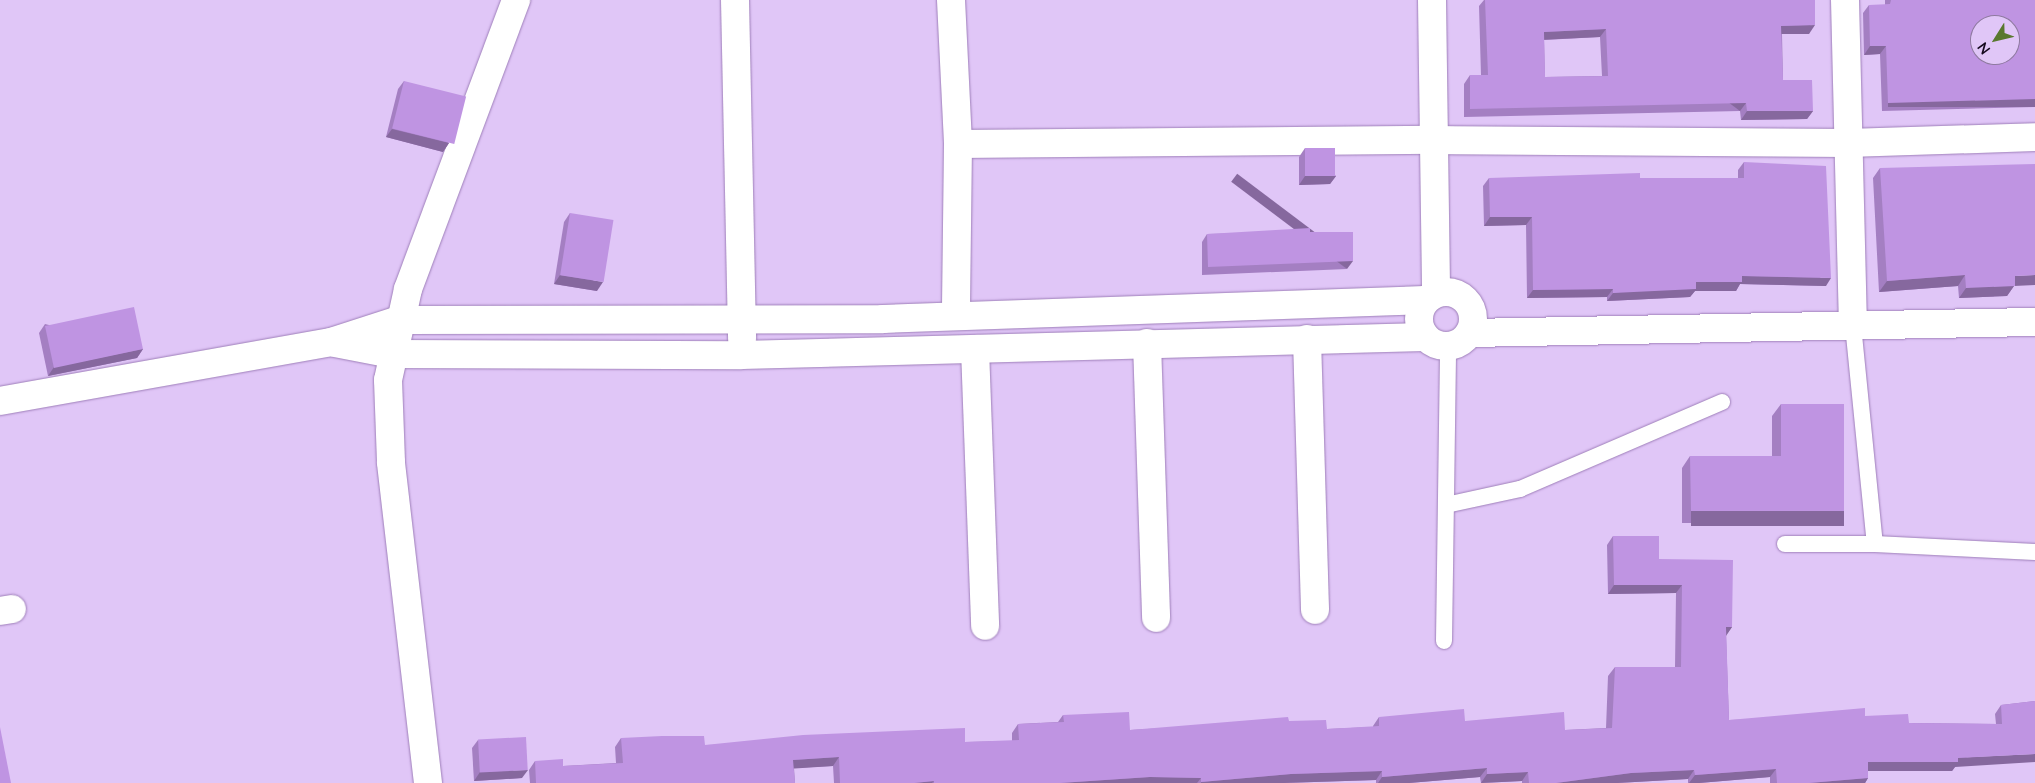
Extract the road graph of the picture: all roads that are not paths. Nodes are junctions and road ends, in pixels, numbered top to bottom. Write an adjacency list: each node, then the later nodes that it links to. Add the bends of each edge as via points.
1 (516, 0): 13 (street)
2 (735, 0): 14 (street)
3 (951, 0): 9 (street)
4 (1432, 0): 7 (street)
5 (1845, 0): 8 (street)
6 (2035, 137): 8 (street)
7 (1435, 140): 8 (street); 9 (street); 10 (street)
8 (1848, 143): 17 (street)
9 (958, 144): 12 (street)
10 (1430, 297): 11 (street); 19 (street, via 1418,318); 19 (street, via 1453,292 1467,302 1473,317)
11 (1211, 306): 12 (street); 21 (street)
12 (956, 316): 14 (street)
13 (399, 320): 15 (street); 20 (street); 24 (street)
14 (743, 321): 15 (street); 26 (street)
15 (505, 322): 25 (street)
16 (2035, 322): 17 (street)
17 (1853, 325): 19 (street); 31 (lane)
18 (1307, 339): 19 (street); 21 (street); 33 (street)
19 (1448, 339): 29 (lane)
20 (331, 342): 24 (street); 27 (street)
21 (1209, 342): 22 (street)
22 (1148, 343): 23 (street); 34 (street)
23 (975, 349): 26 (street); 35 (street)
24 (392, 354): 25 (street); 37 (street, via 388,408 392,462)
25 (504, 354): 26 (street)
26 (741, 355)
27 (0, 401)
28 (1722, 402): 29 (lane, via 1520,489)
29 (1446, 505): 36 (lane)
30 (1785, 544): 31 (lane)
31 (1875, 544): 32 (lane)
32 (2035, 552)
33 (1315, 610)
34 (1156, 618)
35 (985, 626)
36 (1444, 641)
37 (428, 783)

